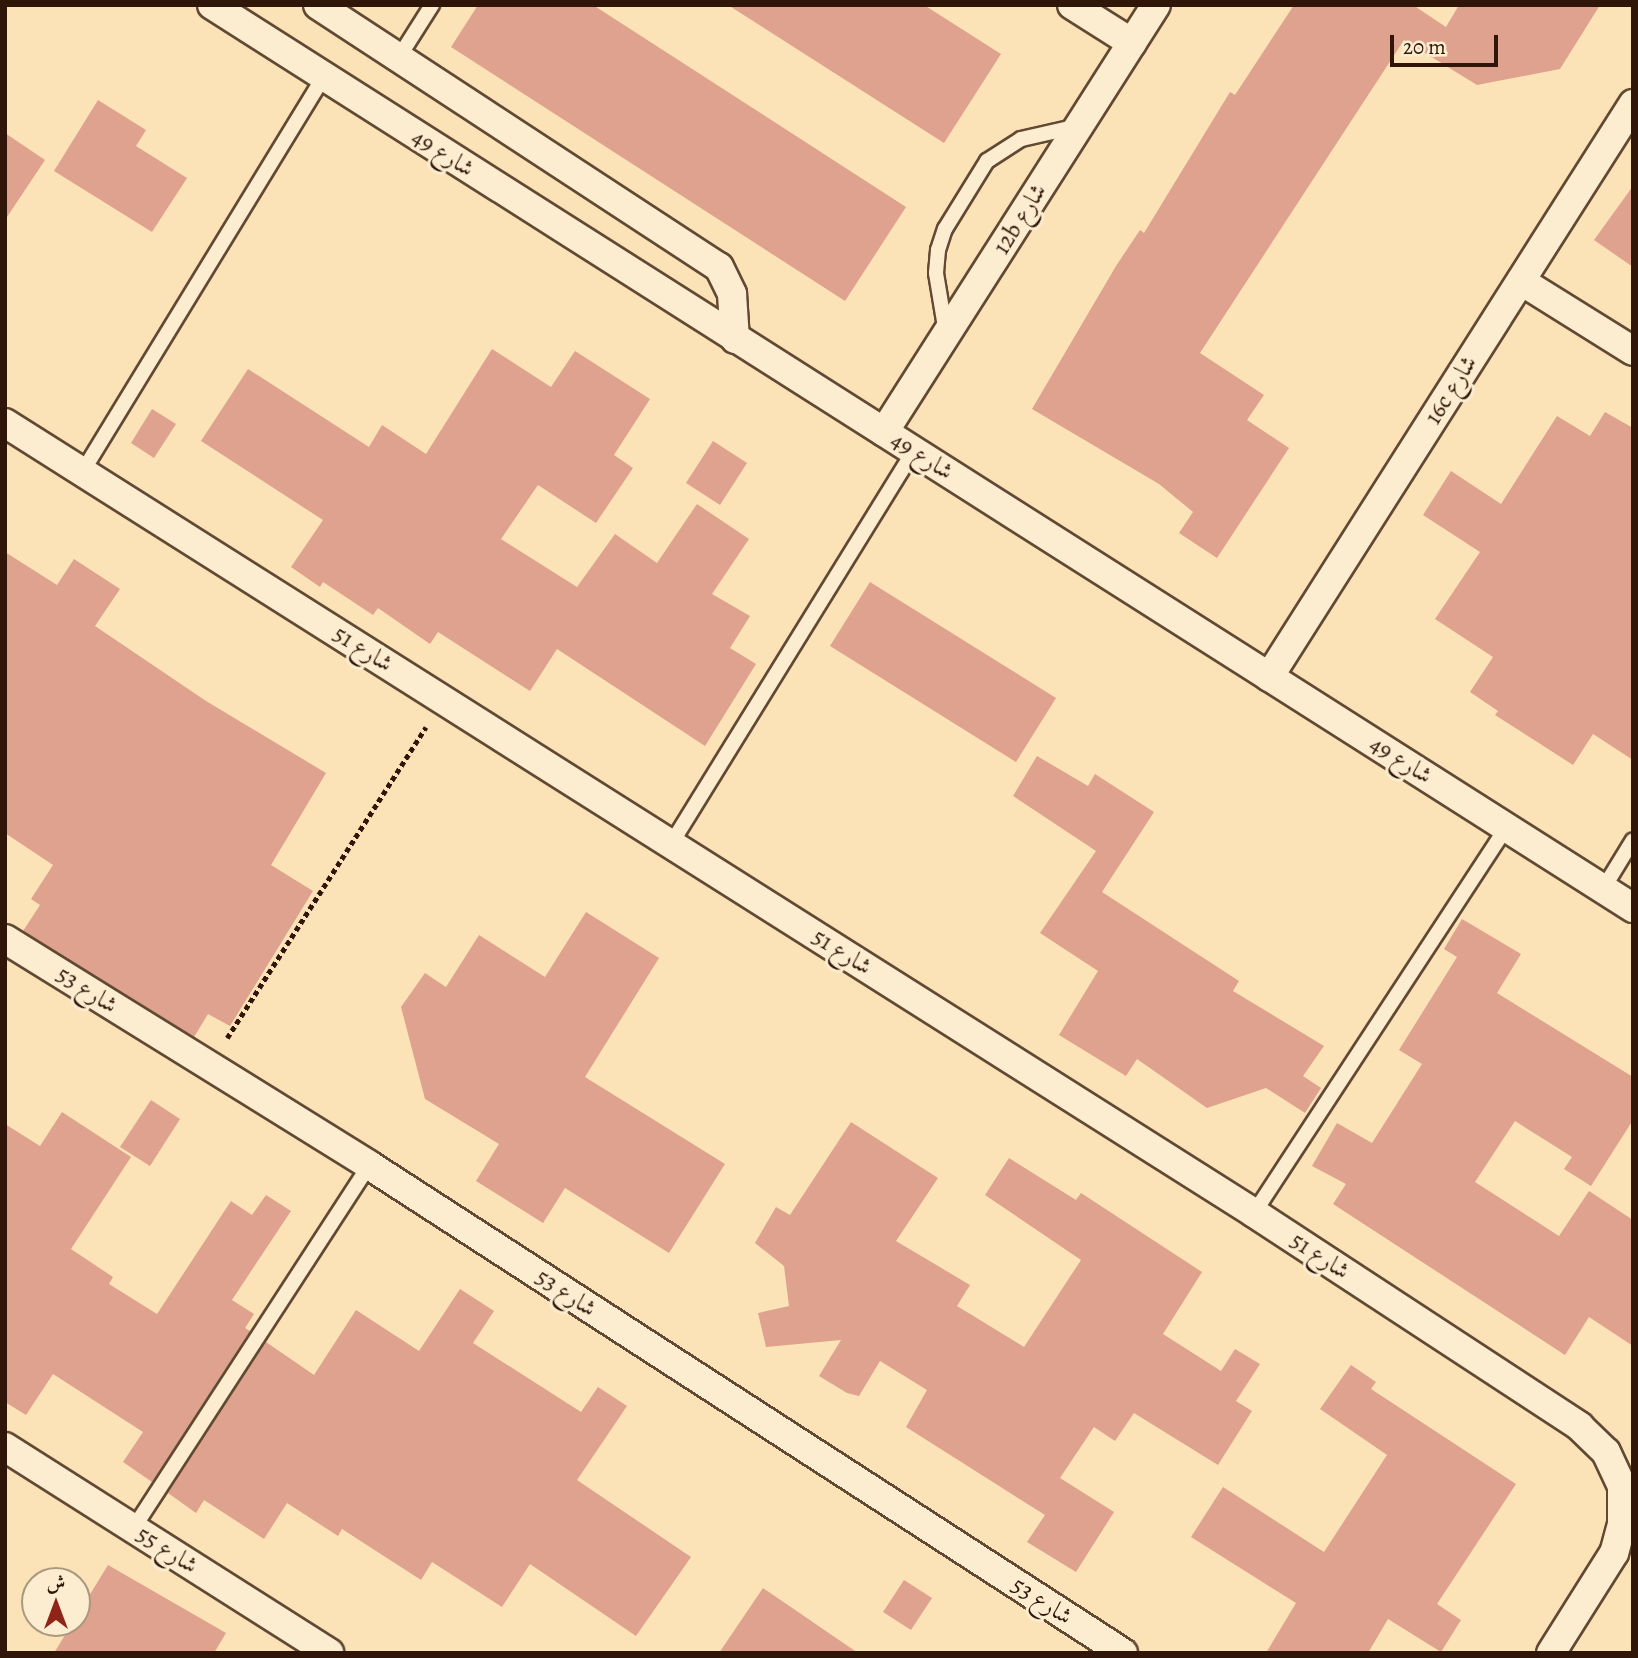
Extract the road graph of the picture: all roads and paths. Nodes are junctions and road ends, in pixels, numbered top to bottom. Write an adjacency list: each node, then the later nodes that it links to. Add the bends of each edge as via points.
1 (212, 5): 8 (street, شارع 49)
2 (318, 5): 7 (street)
3 (432, 5): 7 (lane)
4 (1072, 5): 6 (street)
5 (1156, 5): 6 (street, 12b شارع)
6 (1132, 43): 10 (street, 12b شارع)
7 (399, 57): 13 (street, via 719,267 732,294)
8 (324, 76): 13 (street, شارع 49); 18 (lane)
9 (1633, 104): 11 (street, 16c شارع)
10 (1079, 126): 12 (street, 12b شارع); 12 (lane, via 1021,139 987,161 945,229 938,250 936,273)
11 (1521, 281): 14 (street); 19 (street, 16c شارع)
12 (946, 335): 16 (street, 12b شارع)
13 (735, 338): 16 (street, شارع 49)
14 (1633, 351)
15 (5, 423): 18 (street, شارع 51)
16 (884, 432): 17 (street, شارع 49)
17 (914, 450): 19 (street, شارع 49); 23 (lane)
18 (83, 471): 20 (street, شارع 51)
19 (1269, 677): 21 (street, شارع 49)
20 (443, 699): 23 (street, شارع 51); 27 (path)
21 (1506, 828): 24 (street, شارع 49); 29 (lane)
22 (1633, 839): 24 (lane)
23 (671, 844): 29 (street, شارع 51)
24 (1603, 889): 25 (street, شارع 49)
25 (1633, 908)
26 (5, 939): 27 (street, شارع 53)
27 (209, 1066): 28 (street, شارع 53)
28 (369, 1165): 32 (lane); 34 (street, شارع 53)
29 (1254, 1213): 31 (street, شارع 51, via 1579,1426 1606,1452 1622,1486)
30 (5, 1447): 32 (street, شارع 55)
31 (1628, 1521): 35 (street, شارع 51, via 1614,1553)
32 (133, 1529): 33 (street, شارع 55)
33 (329, 1653)
34 (1123, 1653)
35 (1551, 1653)

